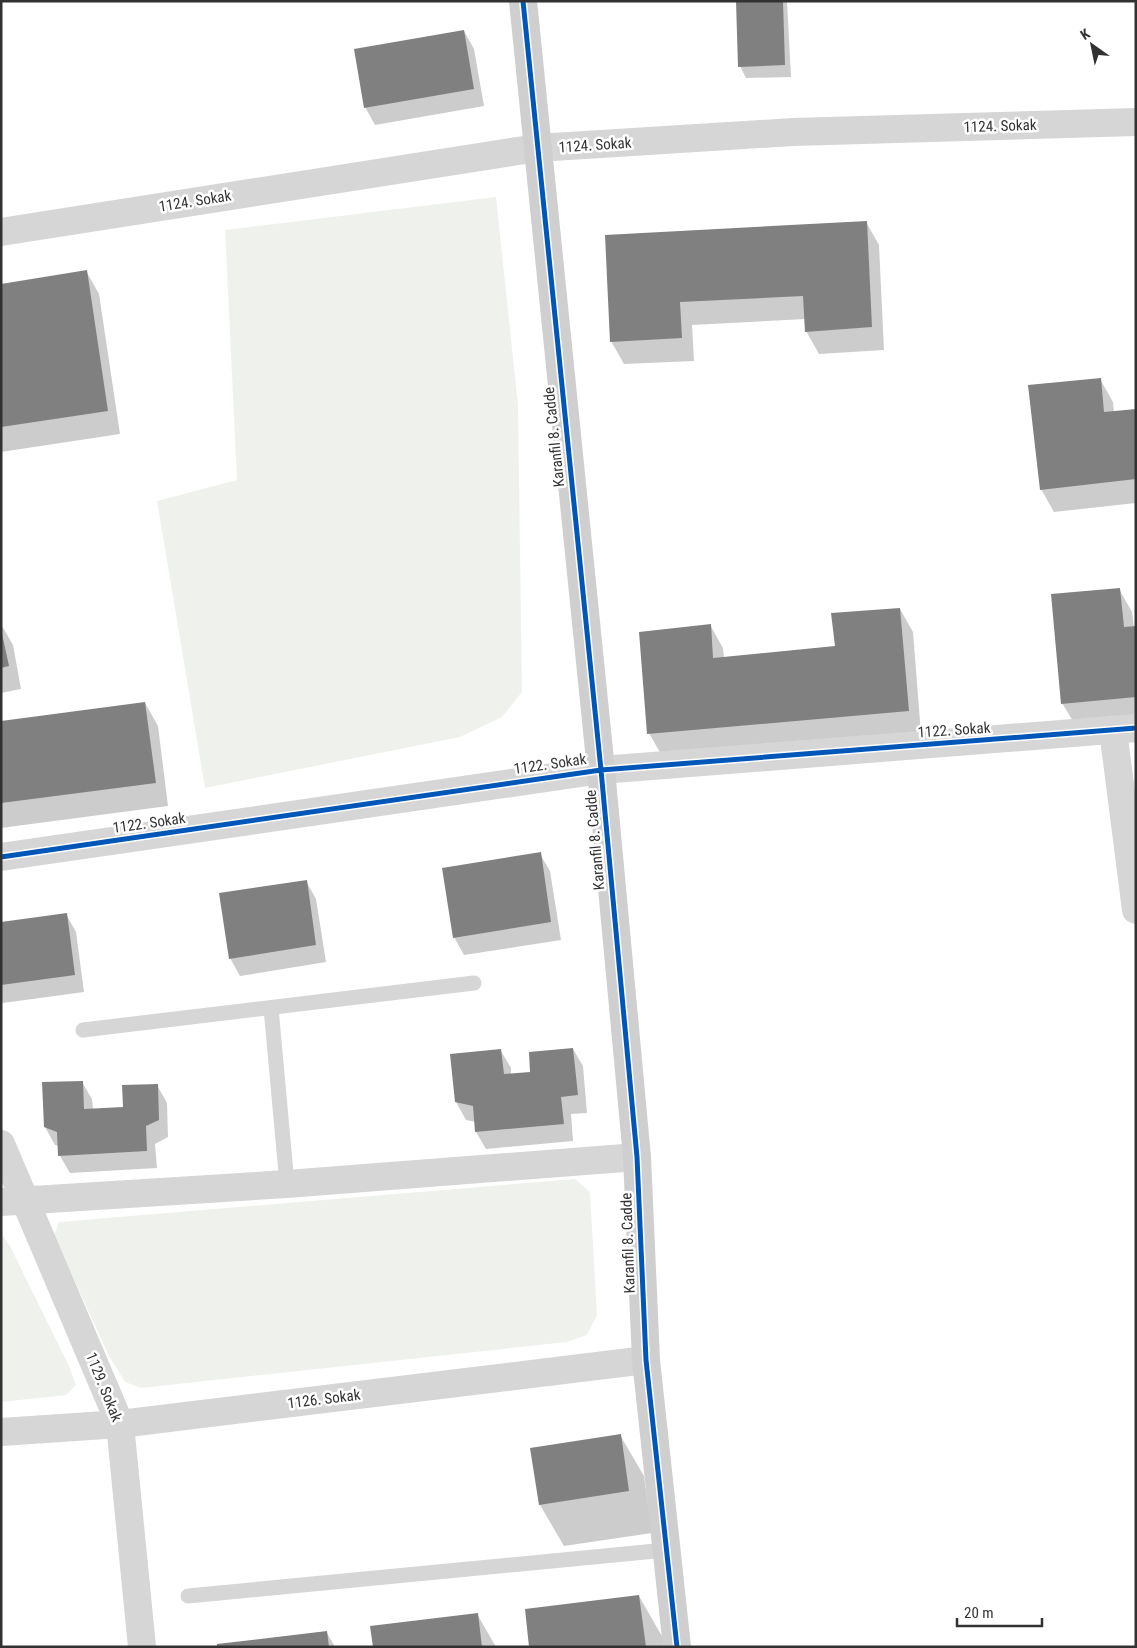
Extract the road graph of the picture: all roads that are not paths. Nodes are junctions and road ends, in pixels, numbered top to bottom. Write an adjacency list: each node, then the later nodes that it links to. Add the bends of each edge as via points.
1 (523, 1): 3 (street, Karanfil 8. Cadde)
2 (1136, 122): 3 (street, 1124. Sokak, via 793,132)
3 (537, 148): 4 (street, 1124. Sokak); 6 (street, Karanfil 8. Cadde)
4 (1, 232)
5 (1124, 729): 6 (street, 1122. Sokak); 8 (street)
6 (600, 770): 7 (street, 1122. Sokak); 13 (street, Karanfil 8. Cadde)
7 (1, 857)
8 (1136, 910)
9 (474, 983): 10 (lane)
10 (271, 1008): 11 (lane); 14 (lane)
11 (83, 1030)
12 (1, 1144): 15 (street, 1129. Sokak)
13 (637, 1157): 14 (street); 16 (street, Karanfil 8. Cadde)
14 (287, 1184): 15 (street)
15 (14, 1202): 17 (street, 1129. Sokak)
16 (646, 1360): 17 (street, 1126. Sokak); 19 (street, Karanfil 8. Cadde)
17 (120, 1424): 18 (street, 1126. Sokak); 21 (street, 1129. Sokak)
18 (1, 1432)
19 (666, 1550): 20 (lane); 22 (street, Karanfil 8. Cadde)
20 (188, 1596)
21 (142, 1647)
22 (677, 1647)

